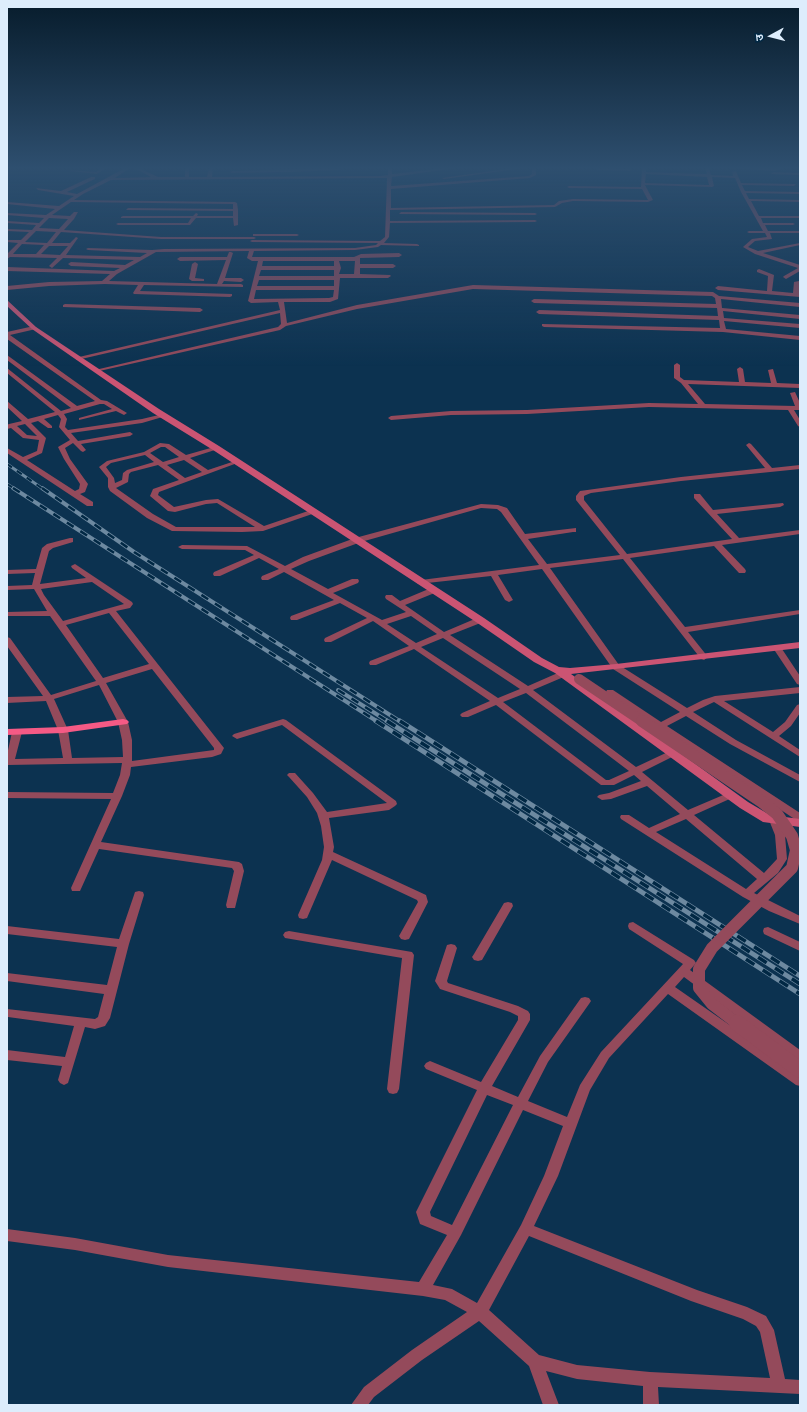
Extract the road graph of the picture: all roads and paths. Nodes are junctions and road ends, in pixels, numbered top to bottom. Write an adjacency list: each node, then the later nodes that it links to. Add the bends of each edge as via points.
1 (30, 234): 17 (street)
2 (57, 234): 20 (street)
3 (116, 234): 9 (street)
4 (156, 234): 12 (street)
5 (284, 234): 11 (street)
6 (297, 234): 18 (street)
7 (385, 234): 16 (street)
8 (768, 234): 39 (street, via 770,239 754,240 745,246)
9 (127, 235): 12 (street); 14 (street)
10 (208, 236): 11 (street); 12 (street); 34 (street)
11 (255, 236): 18 (street); 36 (street)
12 (152, 237)
13 (76, 238): 23 (street)
14 (121, 240)
15 (7, 241): 17 (street)
16 (384, 241): 19 (street); 21 (street); 31 (street)
17 (22, 242): 20 (street); 40 (street)
18 (295, 242): 19 (street); 37 (street)
19 (315, 242): 30 (street)
20 (48, 244): 23 (street); 28 (street)
21 (416, 244)
22 (800, 244): 25 (street)
23 (72, 245): 32 (street)
24 (117, 245): 33 (street)
25 (792, 245): 26 (street); 39 (street)
26 (800, 247)
27 (88, 248): 33 (street)
28 (44, 249): 32 (street); 42 (street)
29 (198, 249): 34 (street); 38 (street); 50 (street)
30 (312, 249): 31 (street); 37 (street)
31 (366, 249): 48 (street, via 399,255 361,256)
32 (68, 250): 43 (street)
33 (113, 250): 38 (street)
34 (207, 250): 35 (street)
35 (233, 250): 36 (street); 45 (street)
36 (250, 250): 37 (street); 47 (street, via 250,258)
37 (292, 250)
38 (153, 252): 46 (street)
39 (757, 253): 41 (street); 56 (street)
40 (8, 254): 42 (street)
41 (748, 255)
42 (37, 256): 43 (street)
43 (63, 256): 46 (street); 53 (street)
44 (180, 258): 50 (street)
45 (229, 258): 50 (street); 70 (street)
46 (140, 259): 57 (street)
47 (261, 259): 49 (street); 58 (street)
48 (355, 259): 49 (street); 54 (street, via 359,261)
49 (337, 260): 59 (street)
50 (195, 261): 70 (street, via 192,279)
51 (768, 263): 56 (street)
52 (71, 264): 57 (street)
53 (52, 266)
54 (359, 266): 55 (street); 63 (street)
55 (393, 266)
56 (799, 266): 66 (street)
57 (127, 267): 62 (street)
58 (259, 268): 59 (street); 67 (street)
59 (338, 268): 65 (street)
60 (7, 269): 62 (street)
61 (759, 271): 79 (street, via 771,275)
62 (115, 273): 69 (street)
63 (358, 276): 64 (street); 65 (street)
64 (388, 276)
65 (338, 277): 67 (street); 76 (street)
66 (786, 277)
67 (256, 278): 75 (street)
68 (241, 280): 70 (street)
69 (105, 282): 72 (street); 74 (street)
70 (221, 282): 72 (street); 73 (street)
71 (797, 282): 83 (street)
72 (142, 283): 81 (street, via 136,293)
73 (241, 286)
74 (7, 288)
75 (254, 288): 76 (street); 85 (street, via 251,301)
76 (336, 288): 85 (street, via 334,299)
77 (718, 288): 79 (street)
78 (565, 290): 80 (street); 87 (street); 104 (street, via 468,288 357,307)
79 (769, 292): 83 (street)
80 (680, 293): 84 (street, via 713,294); 93 (street)
81 (182, 295): 82 (street); 95 (street)
82 (230, 295)
83 (798, 295)
84 (718, 298): 90 (street); 94 (street)
85 (281, 301): 97 (street)
86 (534, 301): 87 (street)
87 (566, 302): 89 (street); 99 (street)
88 (8, 303): 108 (main road)
89 (653, 305): 93 (street); 100 (street)
90 (794, 305): 91 (street); 101 (street)
91 (800, 305)
92 (65, 306): 95 (street)
93 (681, 307): 94 (street)
94 (720, 308): 101 (street); 103 (street)
95 (180, 310): 96 (street)
96 (200, 310)
97 (282, 310): 104 (street); 113 (street)
98 (539, 312): 99 (street)
99 (567, 313): 100 (street); 107 (street)
100 (655, 316): 103 (street)
101 (791, 316): 102 (street)
102 (800, 317)
103 (721, 318): 106 (street); 109 (street)
104 (284, 325): 118 (street, via 274,330)
105 (544, 325): 107 (street)
106 (800, 326)
107 (564, 327): 109 (street)
108 (34, 328): 110 (street); 113 (main road)
109 (723, 330): 111 (street)
110 (7, 335): 124 (street)
111 (800, 338)
112 (7, 357): 129 (street)
113 (79, 359): 118 (main road)
114 (677, 365): 119 (street, via 677,378)
115 (740, 369): 120 (street)
116 (7, 370): 131 (street)
117 (772, 370): 121 (street)
118 (97, 371): 133 (main road)
119 (682, 382): 120 (street); 126 (street)
120 (742, 383): 121 (street)
121 (774, 385): 122 (street)
122 (800, 386)
123 (793, 393): 128 (street)
124 (100, 402): 129 (street); 130 (street)
125 (7, 403): 137 (street)
126 (702, 406): 127 (street); 135 (street, via 649,405)
127 (790, 408): 128 (street); 138 (street)
128 (799, 408)
129 (76, 409): 131 (street)
130 (117, 409): 132 (street); 136 (street)
131 (59, 413): 134 (street); 141 (street, via 64,419 62,427)
132 (124, 413)
133 (163, 416): 141 (street); 146 (main road)
134 (39, 418): 137 (street); 140 (street)
135 (391, 418)
136 (80, 419)
137 (27, 422): 139 (street); 143 (street)
138 (800, 425)
139 (9, 426): 143 (street, via 25,436)
140 (50, 427)
141 (67, 432): 144 (street)
142 (130, 434): 144 (street)
143 (42, 438): 151 (street, via 40,452)
144 (76, 442): 148 (street); 159 (street, via 61,446 84,484 82,490)
145 (749, 445): 155 (street)
146 (216, 448): 150 (street); 152 (main road)
147 (7, 450): 151 (street)
148 (83, 450)
149 (146, 453): 150 (street, via 165,445); 153 (street); 158 (street, via 102,467 111,478)
150 (184, 457): 153 (street); 156 (street)
151 (22, 460): 159 (street)
152 (237, 462): 156 (street); 163 (main road)
153 (161, 463): 157 (street); 158 (street, via 129,471 126,473 126,481)
154 (800, 467): 155 (street)
155 (770, 470): 175 (street, via 584,493 580,500)
156 (207, 473): 157 (street)
157 (186, 481): 165 (street, via 156,491 154,496 175,510 218,501)
158 (112, 487): 165 (street, via 150,516 175,528)
159 (74, 494): 161 (street)
160 (697, 496): 164 (street)
161 (90, 504)
162 (780, 505): 164 (street)
163 (314, 512): 165 (street); 170 (main road)
164 (711, 512): 171 (street)
165 (263, 529)
166 (573, 530): 168 (street)
167 (800, 532): 171 (street)
168 (523, 537): 170 (street, via 504,510 490,505); 177 (street)
169 (70, 540): 179 (street, via 47,547)
170 (358, 540): 178 (street); 187 (main road)
171 (738, 541): 172 (street)
172 (716, 544): 175 (street); 181 (street)
173 (182, 547): 174 (street, via 243,547)
174 (260, 555): 178 (street); 183 (street)
175 (624, 557): 177 (street); 206 (street)
176 (75, 566): 185 (street)
177 (545, 567): 182 (street); 216 (street)
178 (283, 569): 184 (street); 191 (street)
179 (39, 571): 180 (street); 188 (street)
180 (7, 572)
181 (742, 572)
182 (493, 573): 187 (street); 194 (street)
183 (217, 574)
184 (265, 578)
185 (93, 579): 188 (street); 196 (street, via 129,604)
186 (355, 581): 191 (street)
187 (422, 582): 190 (main road)
188 (37, 587): 189 (street); 198 (street)
189 (7, 588)
190 (434, 590): 195 (street); 203 (main road)
191 (326, 593): 193 (street)
192 (389, 597): 195 (street)
193 (340, 600): 201 (street); 202 (street)
194 (509, 600)
195 (400, 604): 199 (street)
196 (111, 610): 205 (street); 215 (street)
197 (800, 612): 206 (street)
198 (53, 613): 200 (street); 205 (street)
199 (412, 613): 204 (street); 207 (street)
200 (7, 614)
201 (294, 618)
202 (373, 618): 204 (street); 209 (street)
203 (480, 620): 207 (street); 217 (main road)
204 (382, 623): 210 (street)
205 (61, 624): 220 (street)
206 (683, 630): 213 (street)
207 (442, 634): 210 (street); 221 (street)
208 (7, 640): 224 (street)
209 (328, 640)
210 (415, 645): 214 (street); 227 (street)
211 (800, 645): 212 (main road)
212 (777, 648): 213 (main road); 219 (street)
213 (704, 657): 216 (main road)
214 (373, 663)
215 (154, 665): 220 (street); 241 (street, via 220,750 212,754)
216 (616, 667): 217 (main road); 229 (street)
217 (560, 672): 221 (street); 237 (main road)
218 (579, 679): 288 (street, bridge, via 762,802 777,814 792,836 796,850 792,868 712,948 699,969 699,988 712,1004)
219 (800, 682)
220 (102, 683): 224 (street); 231 (street)
221 (527, 688): 227 (street); 242 (street)
222 (800, 690): 225 (street)
223 (610, 692): 232 (street)
224 (49, 698): 226 (street); 233 (street)
225 (715, 699): 229 (street); 236 (street)
226 (7, 700)
227 (496, 701): 230 (street); 242 (street, via 604,783 610,783)
228 (800, 707): 236 (street, via 788,724)
229 (687, 712): 232 (street); 244 (street, via 733,742)
230 (465, 714)
231 (123, 722): 233 (main road); 241 (street, via 127,740)
232 (660, 726): 254 (street)
233 (63, 730): 234 (main road); 239 (street)
234 (12, 732): 240 (street)
235 (237, 736): 251 (street, via 283,722 392,804 389,807)
236 (773, 737): 238 (street)
237 (673, 753): 242 (street); 247 (main road)
238 (800, 754)
239 (68, 761): 240 (street); 241 (street)
240 (9, 762)
241 (127, 762): 248 (street)
242 (635, 771): 245 (street)
243 (292, 775): 251 (street, via 310,795)
244 (800, 779)
245 (647, 782): 249 (street); 250 (street)
246 (7, 795): 248 (street)
247 (731, 795): 250 (street); 253 (main road, via 767,819)
248 (117, 796): 257 (street)
249 (602, 797)
250 (687, 815): 255 (street); 260 (street)
251 (323, 816): 258 (street)
252 (625, 817): 255 (street)
253 (774, 820): 254 (main road); 256 (street)
254 (799, 823)
255 (648, 832): 263 (street)
256 (781, 841): 259 (street); 260 (street, via 782,859)
257 (96, 845): 261 (street); 264 (street, via 235,865 239,871)
258 (328, 854): 266 (street); 272 (street, via 422,898 423,902)
259 (800, 855)
260 (764, 879): 263 (street)
261 (76, 888)
262 (139, 894): 273 (street)
263 (747, 894): 267 (street)
264 (230, 905)
265 (508, 906): 276 (street)
266 (304, 915)
267 (800, 920)
268 (633, 926): 277 (street, via 690,963)
269 (7, 930): 273 (street)
270 (768, 931): 274 (street)
271 (289, 935): 292 (street, via 408,955)
272 (406, 936)
273 (123, 944): 280 (street)
274 (800, 947)
275 (451, 948): 291 (street, via 441,981 444,986 524,1014 524,1020)
276 (478, 957)
277 (683, 971): 279 (street); 285 (street)
278 (7, 977): 280 (street)
279 (667, 987): 290 (street); 294 (street, via 605,1055 584,1089)
280 (110, 990): 283 (street, via 101,1023)
281 (586, 1001): 293 (street, via 544,1059)
282 (8, 1013): 283 (street)
283 (81, 1022): 286 (street)
284 (7, 1055): 286 (street)
285 (800, 1057)
286 (69, 1062): 289 (street)
287 (430, 1066): 291 (street)
288 (800, 1070)
289 (64, 1080)
290 (800, 1081)
291 (484, 1088): 293 (street); 296 (street, via 423,1212 426,1220)
292 (393, 1090)
293 (521, 1102): 294 (street); 296 (street)
294 (571, 1124): 295 (street, via 551,1176)
295 (526, 1229): 299 (street); 302 (street, via 761,1321 767,1330)
296 (455, 1232): 298 (street)
297 (7, 1235): 298 (street, via 168,1261)
298 (423, 1289): 299 (street, via 447,1294)
299 (480, 1312): 300 (street); 304 (street, via 387,1378 369,1392)
300 (535, 1362): 301 (street, via 577,1372); 305 (street)
301 (650, 1380): 302 (street); 306 (street)
302 (779, 1385): 303 (street)
303 (800, 1387)
304 (359, 1405)
305 (551, 1405)
306 (651, 1405)

